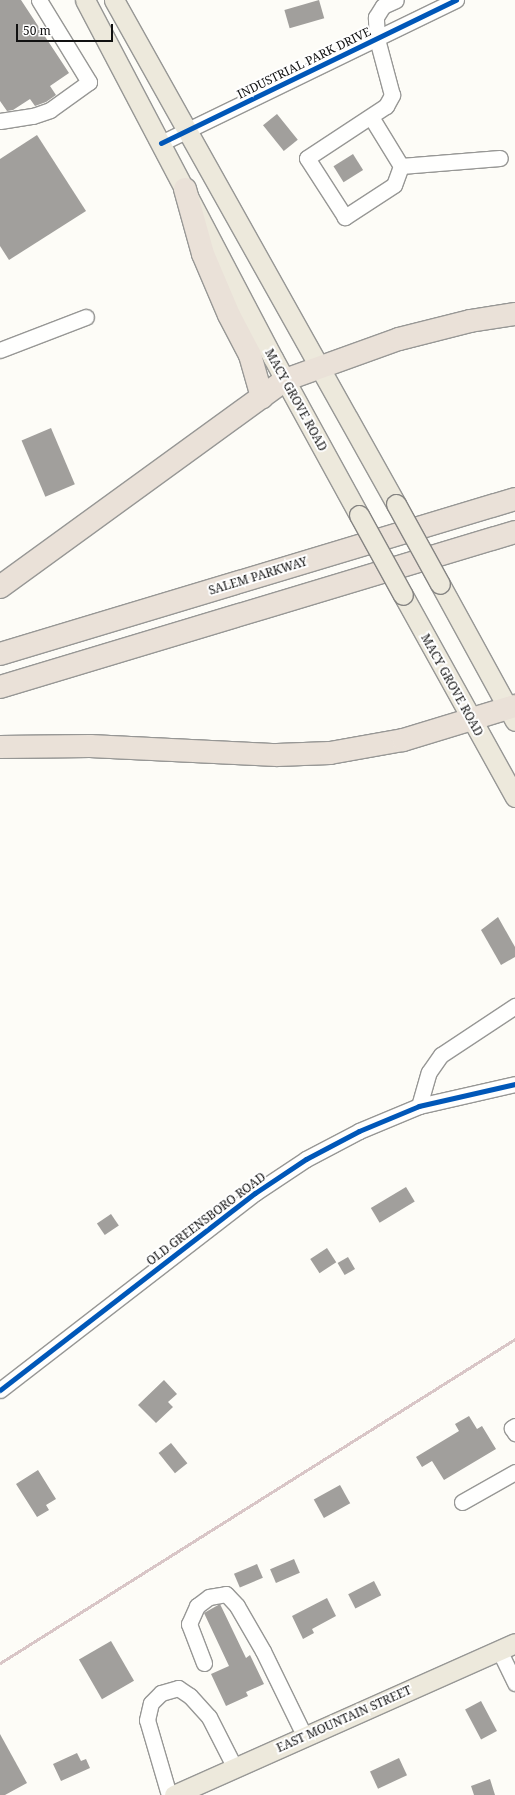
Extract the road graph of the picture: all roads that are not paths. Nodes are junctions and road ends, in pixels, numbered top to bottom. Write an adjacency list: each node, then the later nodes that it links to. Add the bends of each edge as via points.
1 (39, 0): 8 (street, via 89,82 50,110 33,116)
2 (85, 0): 10 (main road, MACY GROVE ROAD)
3 (114, 0): 9 (main road)
4 (396, 0): 6 (street, via 379,10 376,17)
5 (456, 0): 6 (street, INDUSTRIAL PARK DRIVE)
6 (377, 39): 7 (street, via 392,95 386,106); 9 (street, INDUSTRIAL PARK DRIVE)
7 (371, 118): 12 (street); 12 (street, via 307,158 345,217 394,185)
8 (0, 121)
9 (187, 131): 10 (street, INDUSTRIAL PARK DRIVE); 17 (main road)
10 (161, 144): 13 (main road, MACY GROVE ROAD)
11 (500, 158): 12 (street)
12 (400, 166)
13 (185, 189): 18 (main road, MACY GROVE ROAD); 19 (highway, via 203,254 229,315 250,355)
14 (515, 314): 17 (highway, via 433,330)
15 (86, 317): 16 (street)
16 (0, 350)
17 (320, 366): 18 (highway); 25 (main road, bridge)
18 (285, 380): 19 (highway); 26 (main road, MACY GROVE ROAD, bridge)
19 (262, 397): 22 (highway)
20 (515, 499): 23 (highway, SALEM PARKWAY)
21 (515, 532): 24 (highway)
22 (0, 587)
23 (0, 654)
24 (0, 687)
25 (513, 712): 26 (highway)
26 (470, 718): 27 (highway, via 403,740 330,753 269,755 90,746); 28 (main road, MACY GROVE ROAD)
27 (0, 747)
28 (515, 797)
29 (515, 1006): 31 (street, via 441,1055 429,1072)
30 (515, 1084): 31 (street, OLD GREENSBORO ROAD)
31 (419, 1106): 32 (street, OLD GREENSBORO ROAD, via 352,1135 280,1176)
32 (0, 1390)
33 (515, 1426): 34 (street, via 512,1428)
34 (515, 1433)
35 (515, 1472): 36 (street)
36 (462, 1502)
37 (507, 1646): 39 (street); 40 (main road, EAST MOUNTAIN STREET)
38 (204, 1663): 40 (street, via 189,1624 197,1606 209,1597 226,1594 238,1606)
39 (515, 1683)
40 (305, 1736): 41 (main road, EAST MOUNTAIN STREET)
41 (235, 1768): 42 (street, via 209,1717 190,1696 178,1688 160,1693 152,1703 147,1720); 43 (main road, EAST MOUNTAIN STREET)
42 (169, 1795)
43 (174, 1795)

